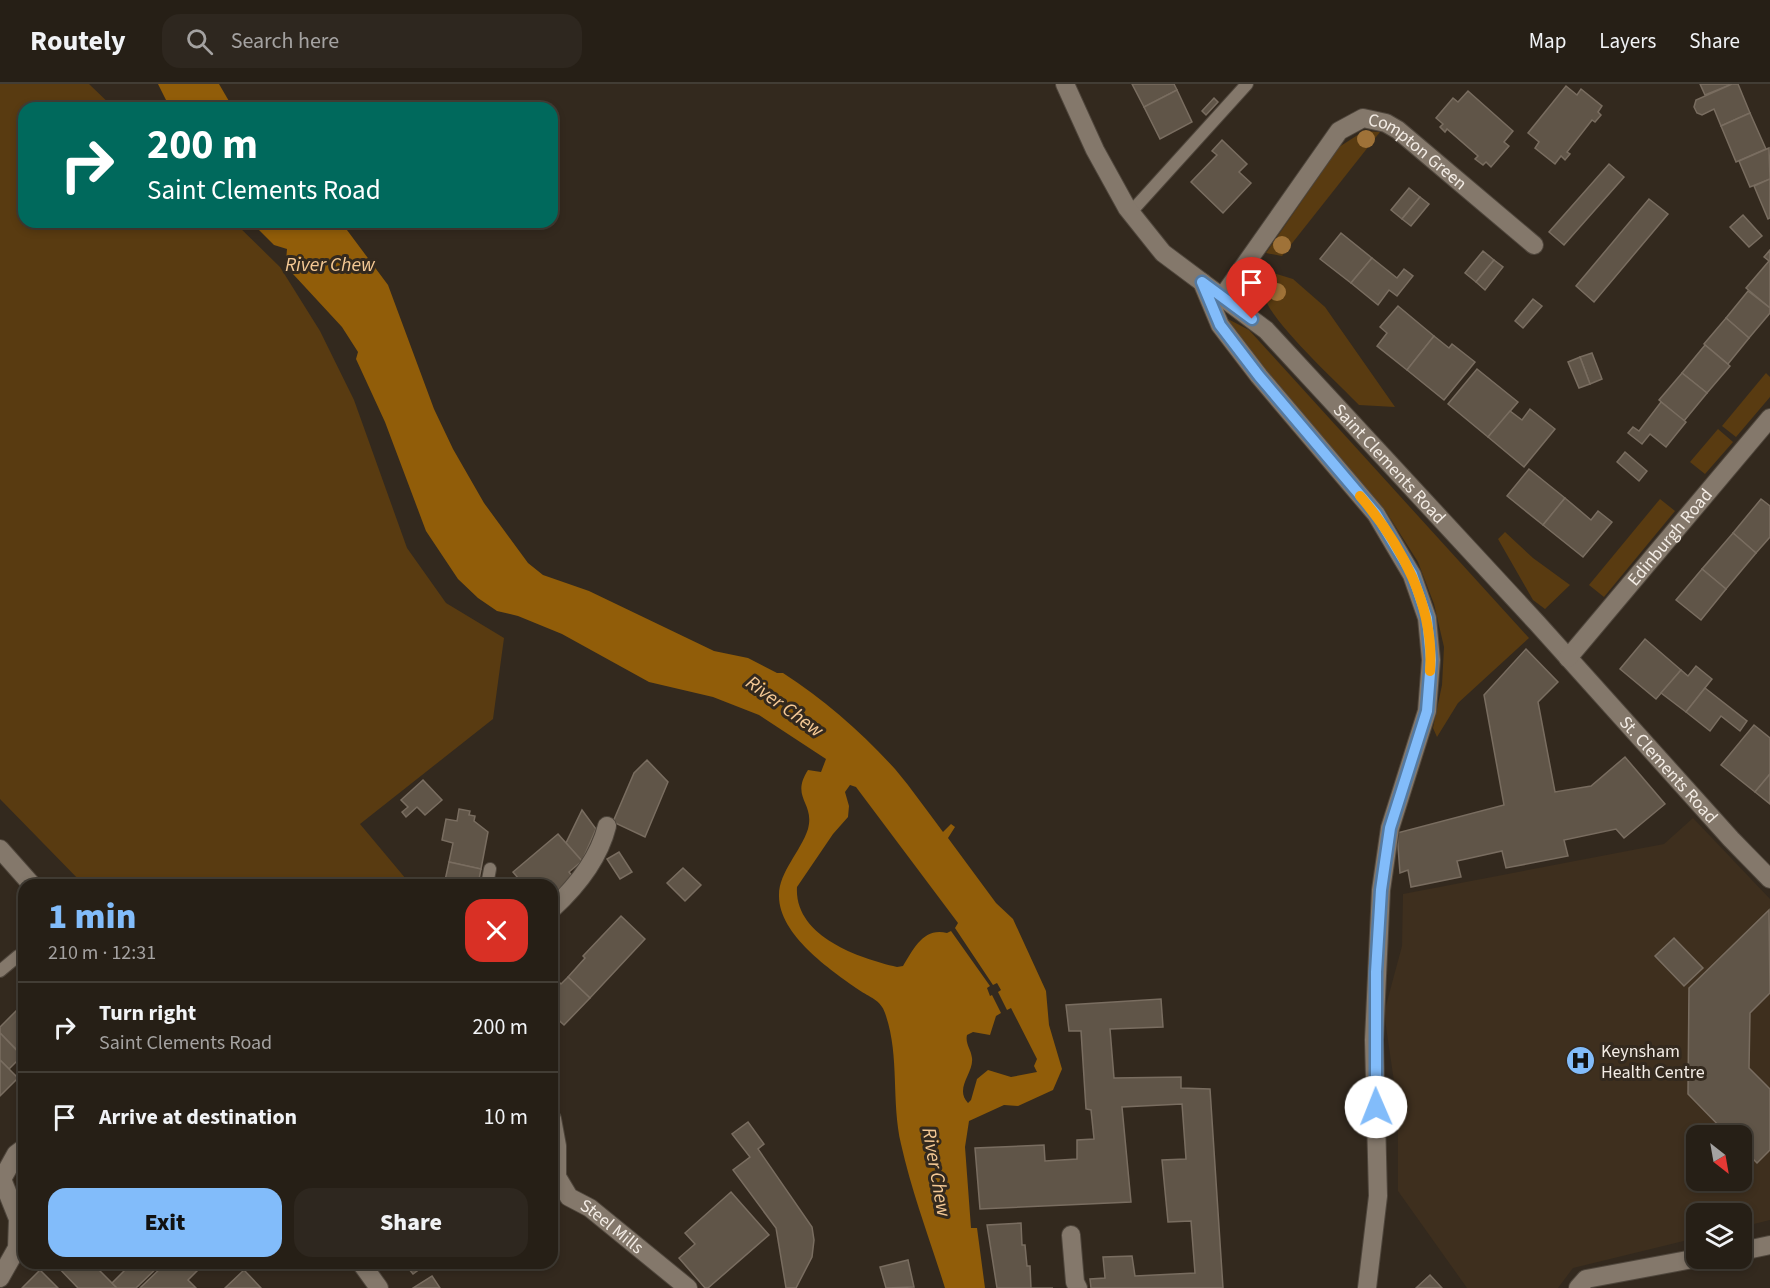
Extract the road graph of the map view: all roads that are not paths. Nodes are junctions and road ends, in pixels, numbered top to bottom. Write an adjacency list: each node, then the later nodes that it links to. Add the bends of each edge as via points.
1 (1065, 84): 3 (street, Saint Clements Road, via 1095,150)
2 (1247, 84): 3 (lane)
3 (1131, 212): 5 (street, Saint Clements Road, via 1163,253)
4 (1534, 245): 6 (street, Compton Green, via 1398,130 1363,118 1339,131)
5 (1202, 282): 6 (street, Saint Clements Road); 31 (street, via 1220,325 1376,514 1412,574 1427,618 1431,660 1427,711 1390,828 1381,890 1374,1040 1378,1196)
6 (1223, 296): 8 (street, Saint Clements Road, via 1266,330)
7 (1770, 418): 8 (street, Edinburgh Road)
8 (1568, 658): 14 (street, St. Clements Road)
9 (608, 826): 15 (street, via 603,842 573,890)
10 (0, 849): 12 (street)
11 (490, 869): 13 (lane)
12 (27, 879)
13 (488, 879)
14 (1770, 879)
15 (558, 904)
16 (18, 956): 17 (lane)
17 (0, 971)
18 (18, 1152): 21 (street, via 2,1179)
19 (558, 1179): 29 (street, Steel Mills, via 569,1197 590,1208)
20 (18, 1219): 27 (street, via 17,1248)
21 (18, 1219)
22 (1071, 1235): 30 (street)
23 (1770, 1245): 24 (street)
24 (1752, 1249)
25 (1686, 1260): 32 (street, via 1586,1279)
26 (365, 1269): 28 (street)
27 (0, 1278)
28 (379, 1288)
29 (688, 1288)
30 (1078, 1288)
31 (1367, 1288)
32 (1578, 1288)

